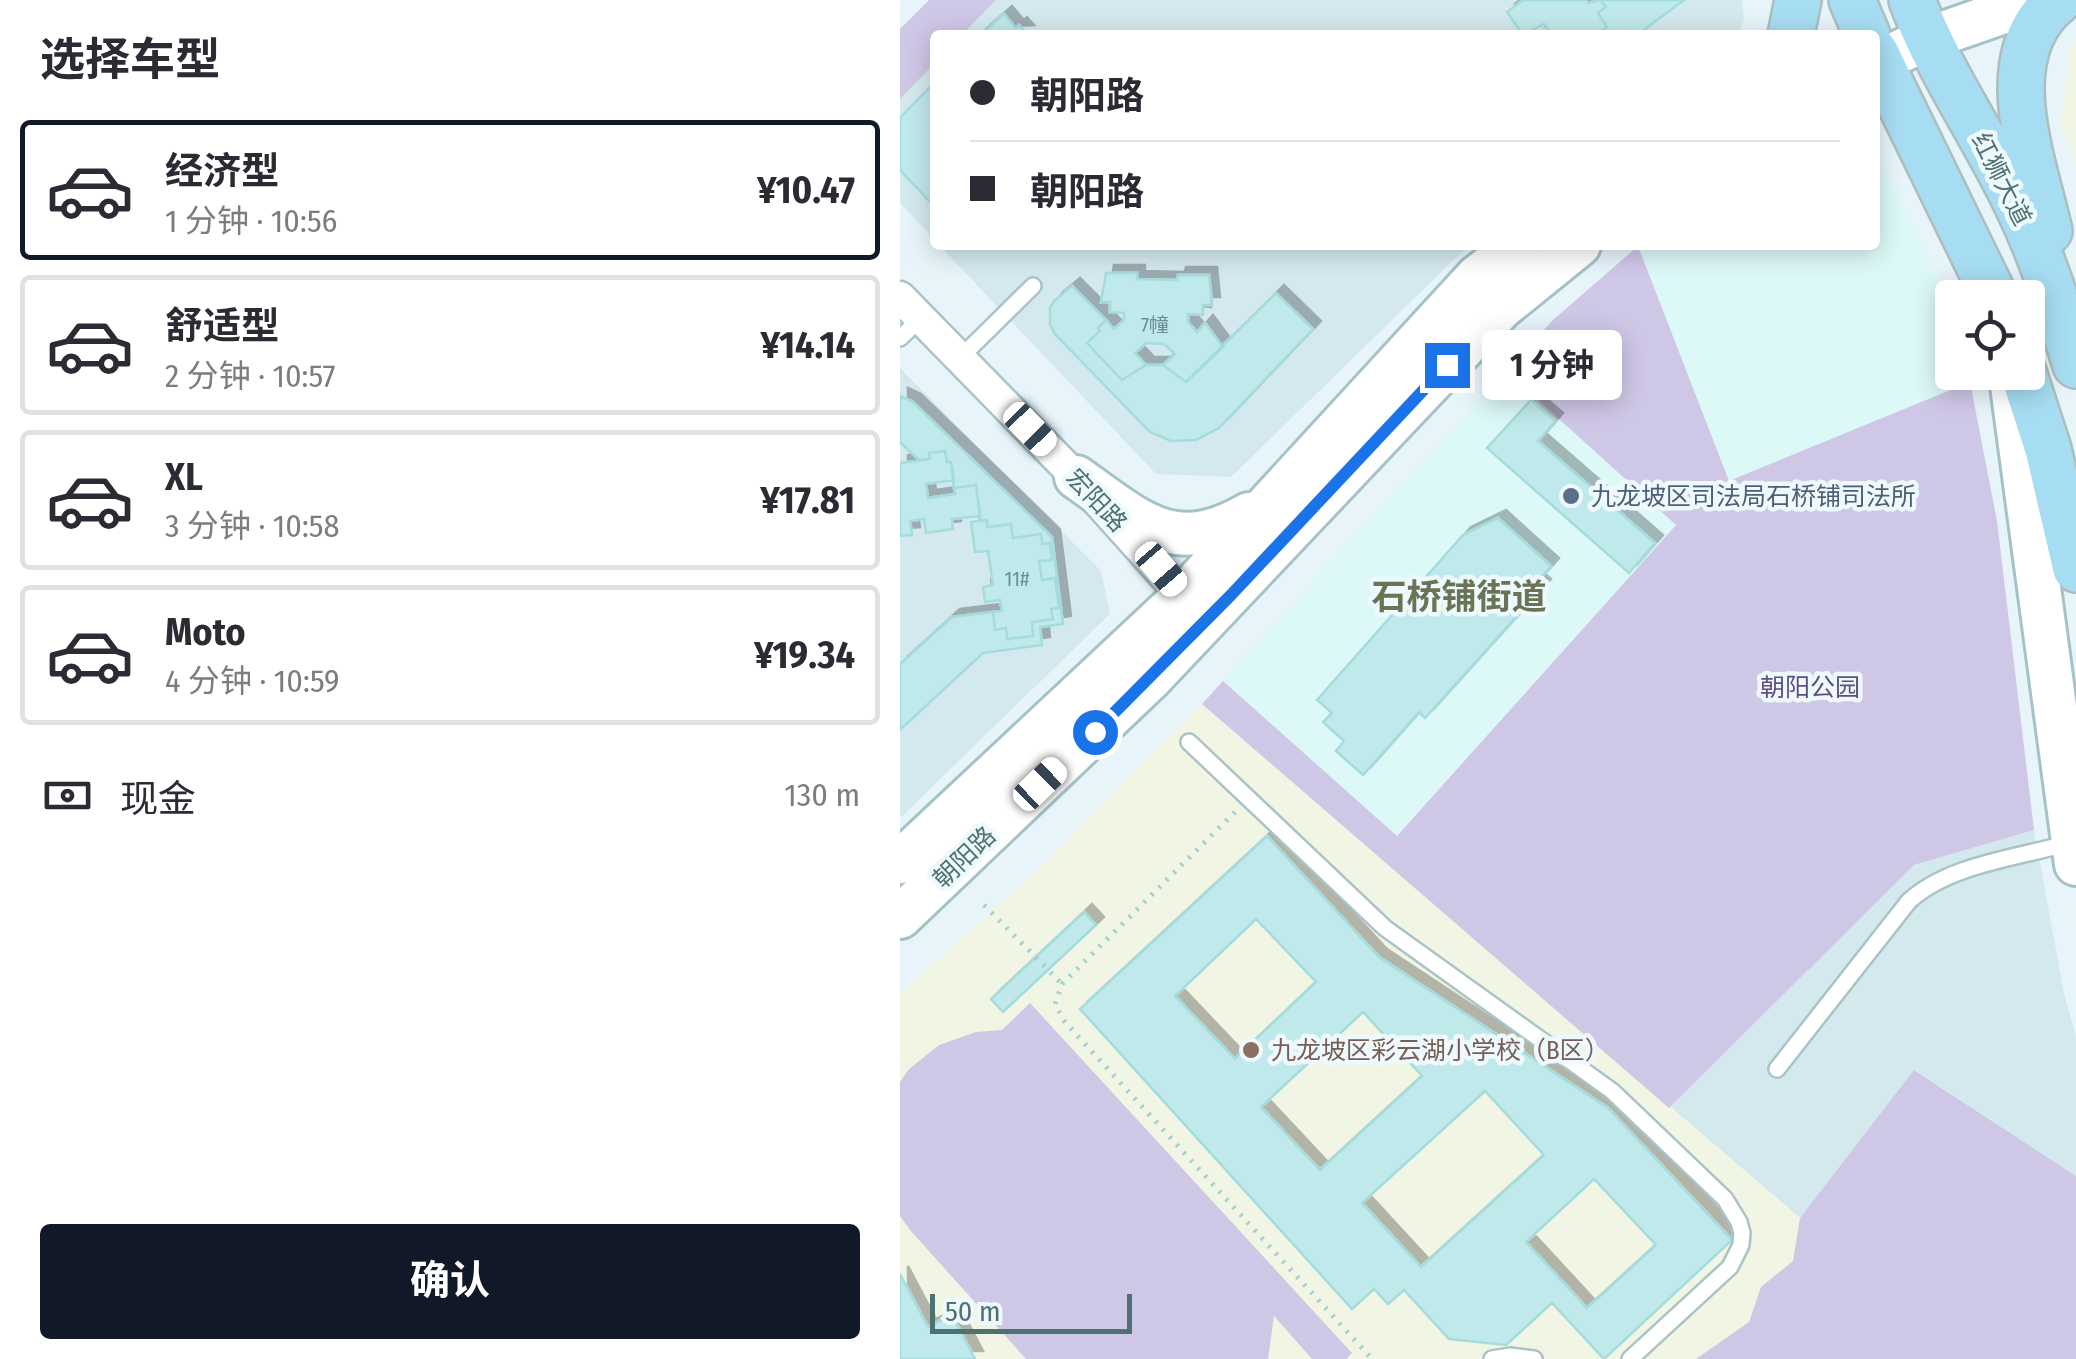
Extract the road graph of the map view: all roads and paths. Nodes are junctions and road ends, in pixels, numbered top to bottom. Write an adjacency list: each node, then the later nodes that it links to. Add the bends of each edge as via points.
1 (2038, 0): 3 (main road)
2 (2058, 0): 11 (main road, via 2034,27 2020,82)
3 (1922, 11): 4 (main road); 13 (main road, 红狮大道, via 2018,205)
4 (1880, 32)
5 (1880, 67): 8 (main road)
6 (1512, 250): 17 (main road, 朝阳路, via 1478,277)
7 (1572, 250): 19 (main road, 朝阳路, via 1501,308)
8 (1986, 280)
9 (1033, 286): 12 (lane)
10 (907, 318): 12 (street, 宏阳路)
11 (2076, 355)
12 (960, 358): 16 (street, 宏阳路)
13 (2076, 365)
14 (2012, 390): 22 (main road)
15 (2029, 390): 18 (main road)
16 (1076, 477): 17 (main road, via 1138,520 1184,534 1226,526); 19 (street, 宏阳路)
17 (1271, 501): 19 (main road, 朝阳路)
18 (2076, 568)
19 (1194, 609): 23 (main road, 朝阳路); 25 (main road, 朝阳路, via 1151,678)
20 (1189, 742): 21 (lane)
21 (1249, 798): 26 (path); 31 (lane, via 1404,944 1612,1091 1733,1210 1742,1233 1730,1267)
22 (2075, 853): 27 (lane, via 1952,875 1923,889)
23 (900, 862)
24 (984, 905): 26 (path)
25 (900, 917)
26 (1062, 984): 28 (path, via 1056,1004 1065,1022)
27 (1777, 1069)
28 (1372, 1359)
29 (1492, 1359): 30 (lane)
30 (1534, 1359)
31 (1630, 1359)

